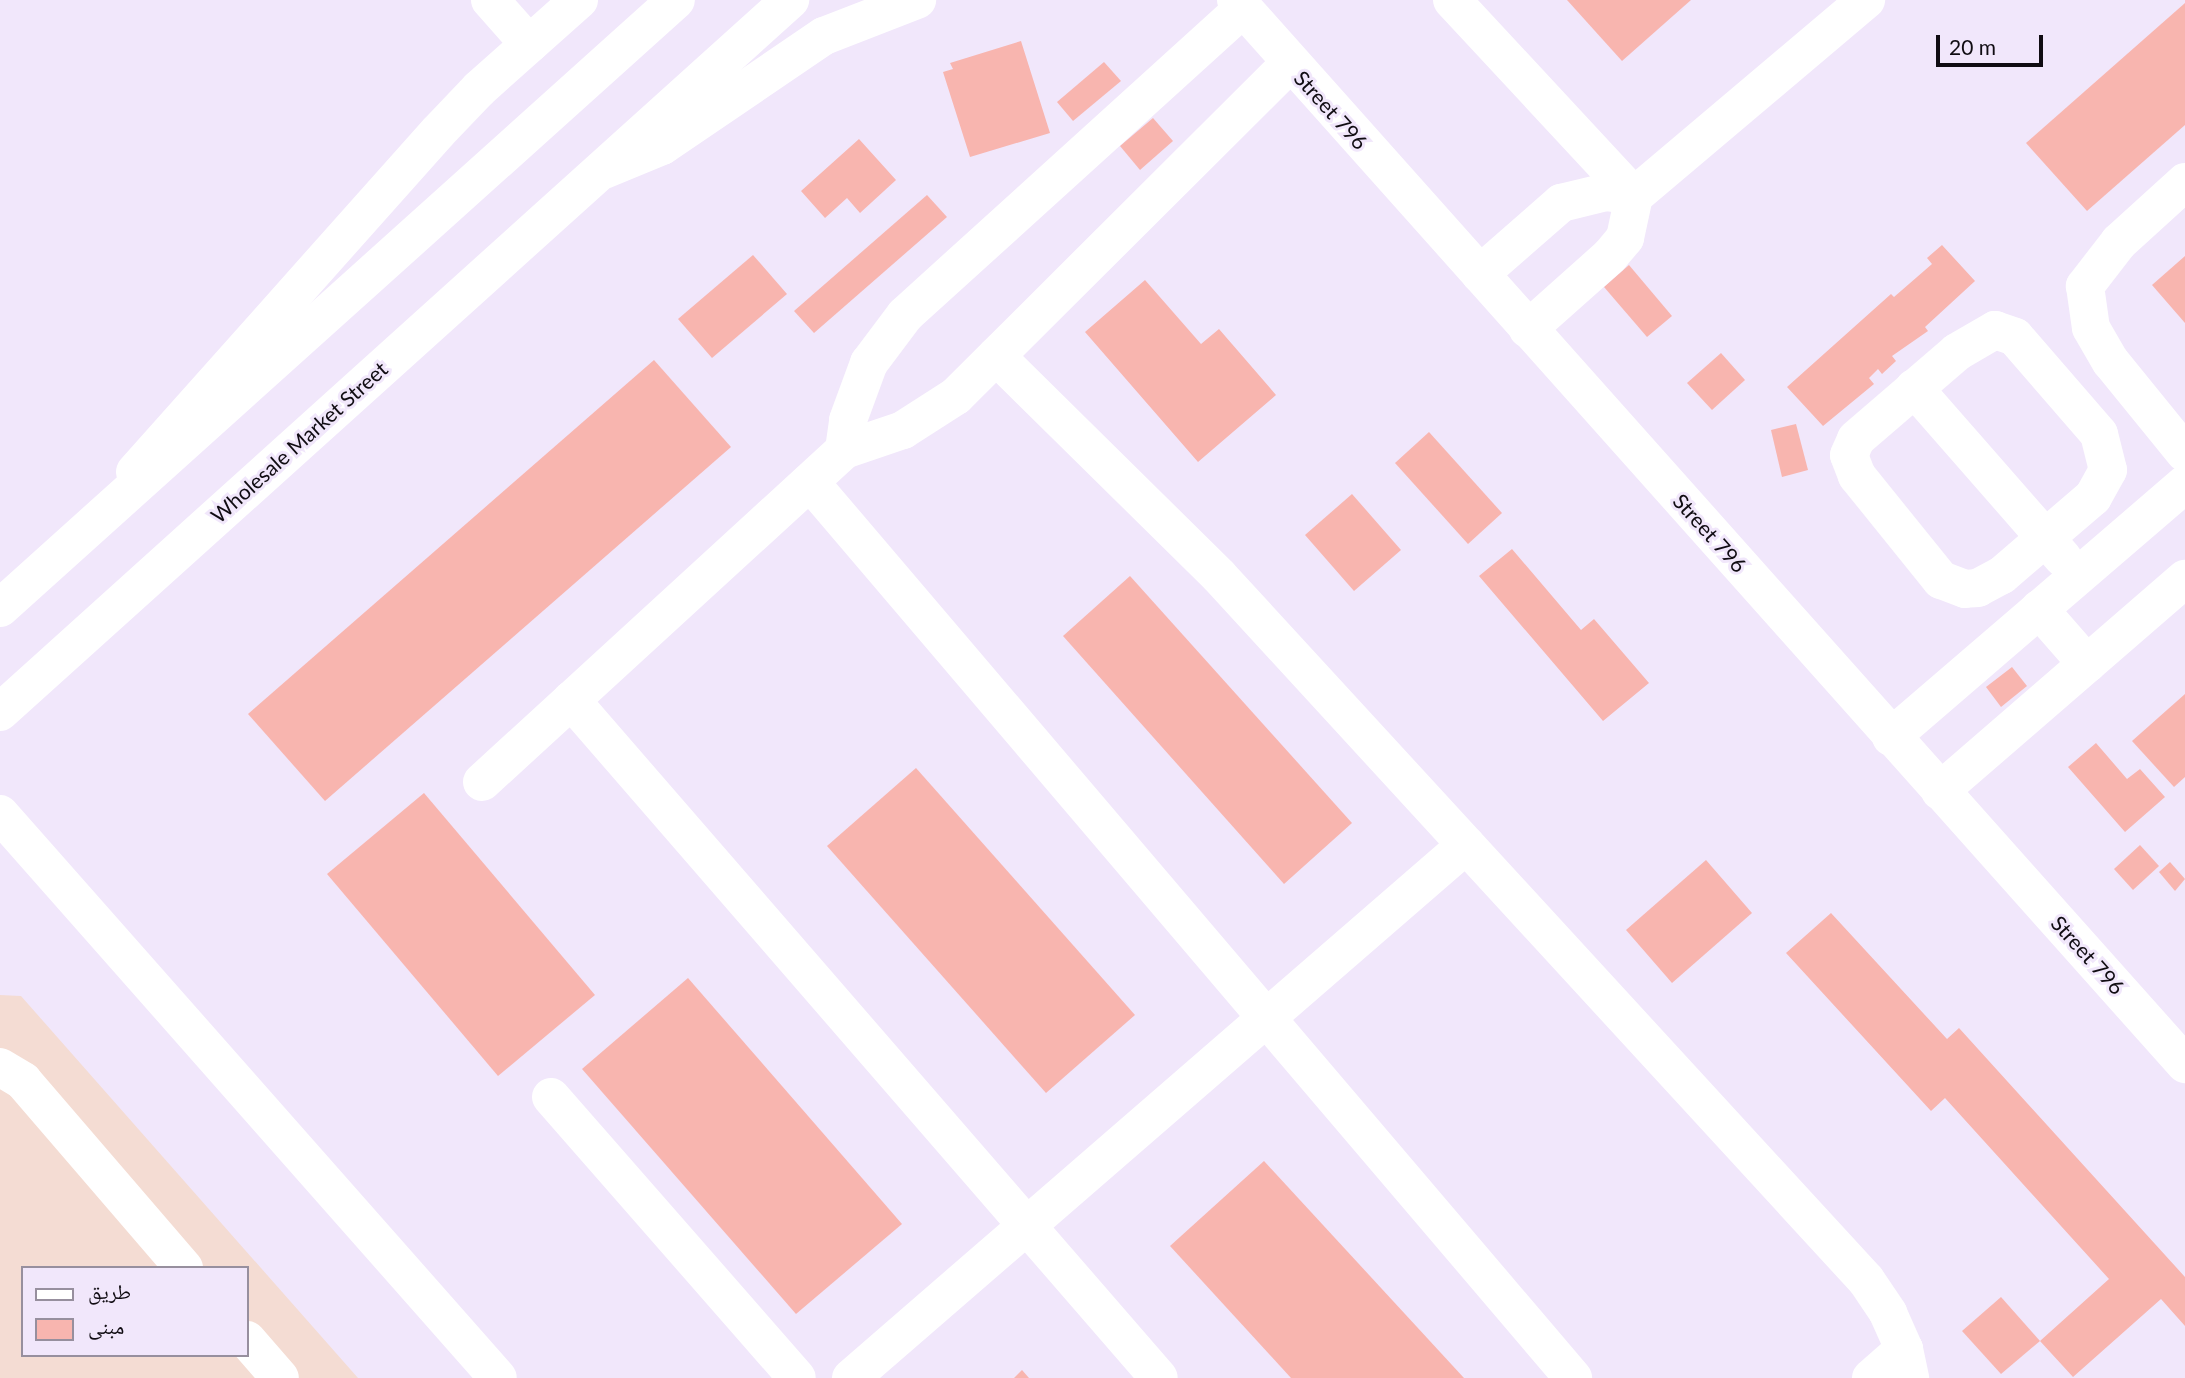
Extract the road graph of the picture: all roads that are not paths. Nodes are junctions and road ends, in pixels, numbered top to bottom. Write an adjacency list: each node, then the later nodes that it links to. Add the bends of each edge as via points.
1 (490, 0): 9 (street)
2 (579, 0): 9 (street)
3 (676, 0): 22 (street)
4 (790, 0): 11 (street, Wholesale Market Street)
5 (917, 0): 11 (street, Wholesale Market Street, via 824,37 662,146)
6 (1452, 0): 13 (street)
7 (1866, 0): 13 (street)
8 (1240, 4): 10 (street, Street 796); 18 (street, via 905,315 864,372 848,420)
9 (529, 44): 22 (street, via 438,132 347,238 215,378)
10 (1289, 64): 14 (street, Street 796); 16 (street)
11 (599, 173): 30 (street, Wholesale Market Street)
12 (2185, 182): 19 (street, via 2119,242 2085,286 2091,328 2111,362)
13 (1634, 196): 14 (street, via 1606,192 1561,203); 15 (street, via 1625,238)
14 (1480, 274): 15 (street, Street 796)
15 (1528, 329): 31 (street, Street 796)
16 (996, 356): 18 (street, via 931,415); 35 (street, via 1219,576)
17 (1914, 388): 23 (street); 23 (street, via 1856,439 1850,464 1941,580 1978,588 2002,575); 23 (street, via 1987,334 1995,330 2015,337 2099,434 2108,470 2093,497)
18 (844, 450): 20 (street)
19 (2185, 453)
20 (810, 482): 29 (street); 36 (street)
21 (2185, 484): 24 (street)
22 (103, 516): 26 (street)
23 (2045, 538): 24 (street)
24 (2079, 576): 27 (street)
25 (2185, 579): 28 (street)
26 (0, 608)
27 (2039, 610): 28 (street); 31 (street)
28 (2087, 664): 33 (street)
29 (571, 700): 32 (street); 40 (street)
30 (0, 712)
31 (1891, 737): 33 (street, Street 796)
32 (482, 782)
33 (1940, 791): 37 (street, Street 796)
34 (0, 814): 45 (street)
35 (1466, 845): 36 (street); 43 (street, via 1866,1280 1888,1313)
36 (1266, 1017): 40 (street); 49 (street)
37 (2185, 1064)
38 (0, 1067): 41 (street, via 23,1081)
39 (551, 1097): 46 (street)
40 (1027, 1225): 47 (street); 48 (street)
41 (182, 1266)
42 (248, 1341): 44 (street)
43 (1907, 1363): 50 (street)
44 (279, 1378)
45 (498, 1378)
46 (797, 1378)
47 (851, 1378)
48 (1159, 1378)
49 (1573, 1378)
50 (1871, 1378)

